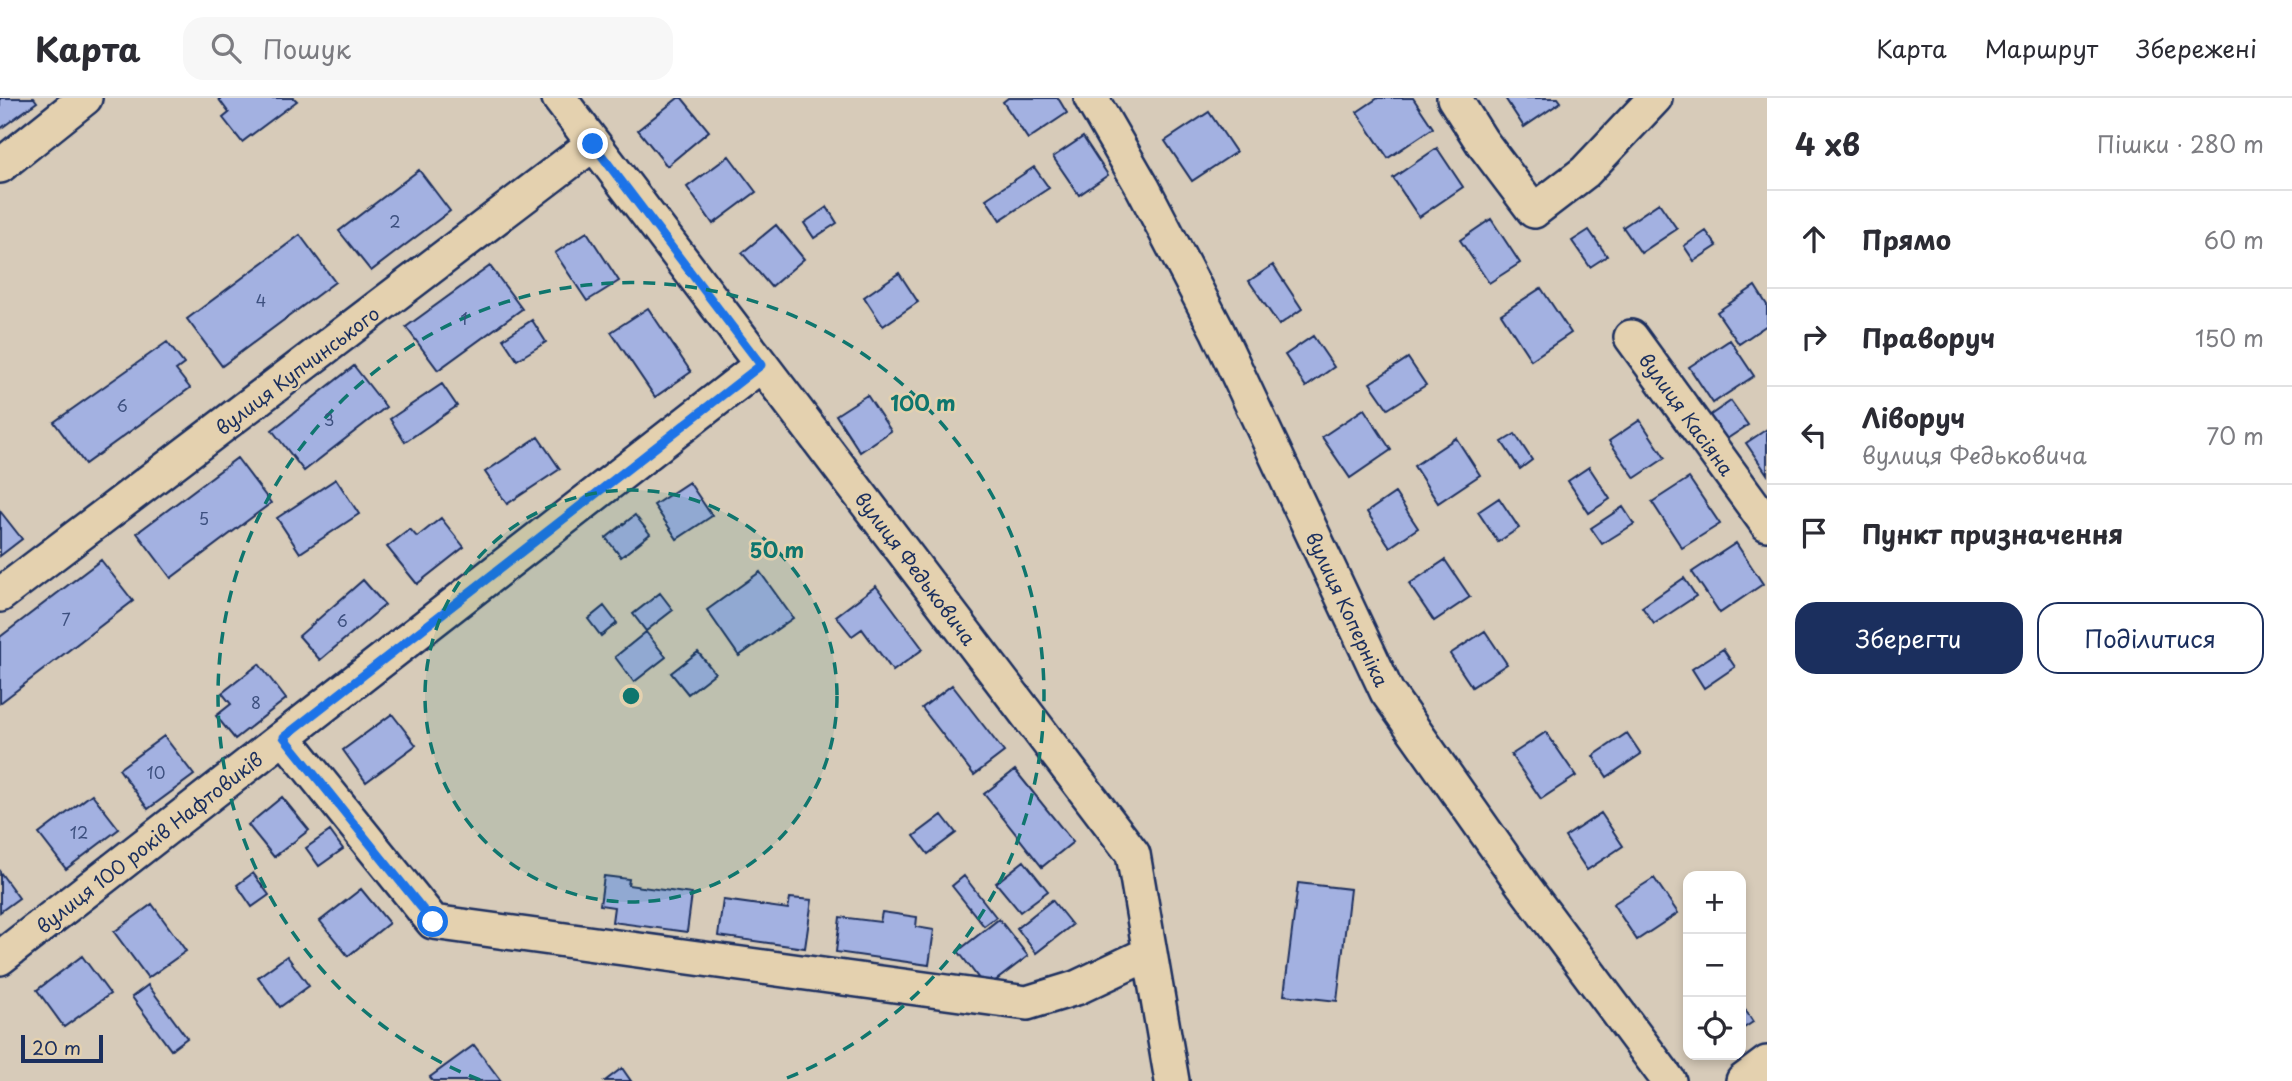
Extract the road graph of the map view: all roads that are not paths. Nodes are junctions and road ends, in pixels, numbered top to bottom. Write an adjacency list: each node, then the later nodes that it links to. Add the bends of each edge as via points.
1 (85, 98): 7 (street)
2 (559, 98): 6 (street, вулиця Федьковича)
3 (1091, 98): 17 (street, вулиця Коперніка, via 1217,330 1387,692)
4 (1454, 98): 5 (street, via 1534,211 1585,172)
5 (1655, 98)
6 (593, 144): 9 (street, вулиця Федьковича); 11 (street, вулиця Купчинського)
7 (0, 166)
8 (1631, 337): 10 (street, вулиця Касіяна)
9 (761, 365): 12 (street, вулиця 100 років Нафтовиків); 13 (street, вулиця Федьковича, via 1133,854)
10 (1767, 524)
11 (0, 596)
12 (284, 737): 13 (street, via 433,922 1027,1003 1076,988); 14 (street, вулиця 100 років Нафтовиків)
13 (1150, 953): 16 (street, вулиця Федьковича)
14 (0, 958)
15 (1767, 1063): 18 (street)
16 (1172, 1081)
17 (1669, 1081)
18 (1743, 1081)

